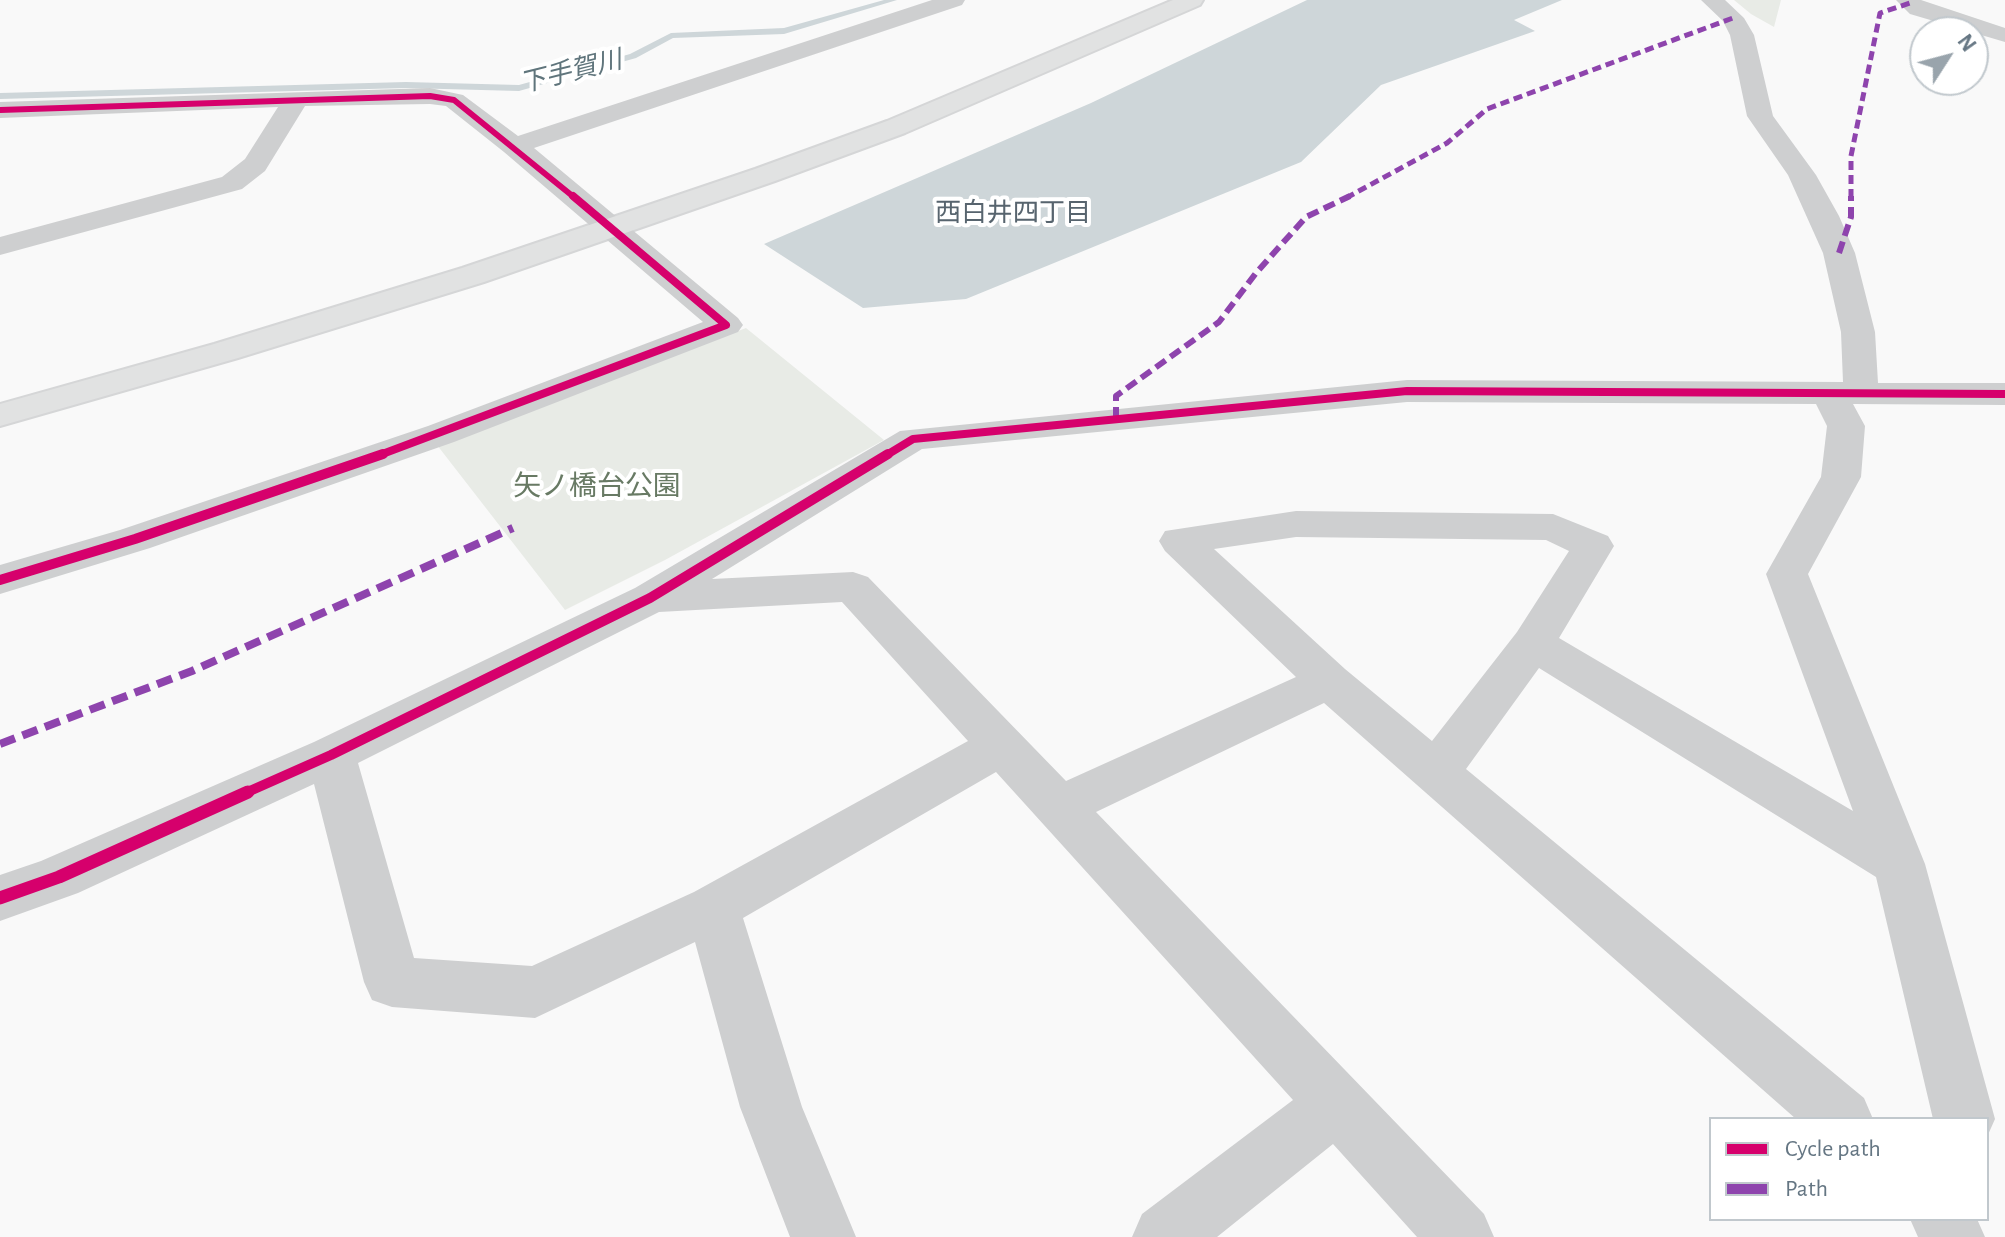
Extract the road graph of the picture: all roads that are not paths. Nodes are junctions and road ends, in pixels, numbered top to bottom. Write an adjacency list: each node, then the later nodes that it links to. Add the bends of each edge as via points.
1 (954, 0): 9 (street)
2 (1712, 0): 12 (street, via 1733,18 1742,35 1760,116 1802,175 1839,253 1858,332)
3 (1907, 0): 5 (street, via 1918,9)
4 (1180, 2): 10 (street, via 896,127)
5 (2005, 35)
6 (297, 98): 7 (street); 9 (street, via 454,100); 11 (street, via 255,165 232,183)
7 (13, 110): 8 (street)
8 (0, 138)
9 (514, 146): 10 (street)
10 (612, 228): 14 (street, via 226,351); 15 (street, via 726,325 441,434)
11 (0, 246)
12 (1845, 394): 13 (street); 16 (street, via 1407,391 913,439); 23 (street, via 1841,477 1787,574)
13 (2005, 394)
14 (0, 415)
15 (0, 580)
16 (650, 598): 19 (street, via 853,587); 20 (street)
17 (1533, 643): 18 (street, via 1593,546 1553,527 1296,524 1180,541); 21 (street); 23 (street)
18 (1329, 681): 21 (street); 22 (street)
19 (1001, 746): 22 (street); 25 (street)
20 (331, 755): 24 (street, via 59,877); 25 (street, via 392,982 535,992)
21 (1436, 772): 27 (street)
22 (1058, 807): 26 (street)
23 (1899, 864): 28 (street)
24 (0, 898)
25 (713, 908): 29 (street, via 771,1107)
26 (1336, 1104): 30 (street); 31 (street)
27 (1840, 1117)
28 (1963, 1117)
29 (823, 1237)
30 (1165, 1237)
31 (1461, 1237)

